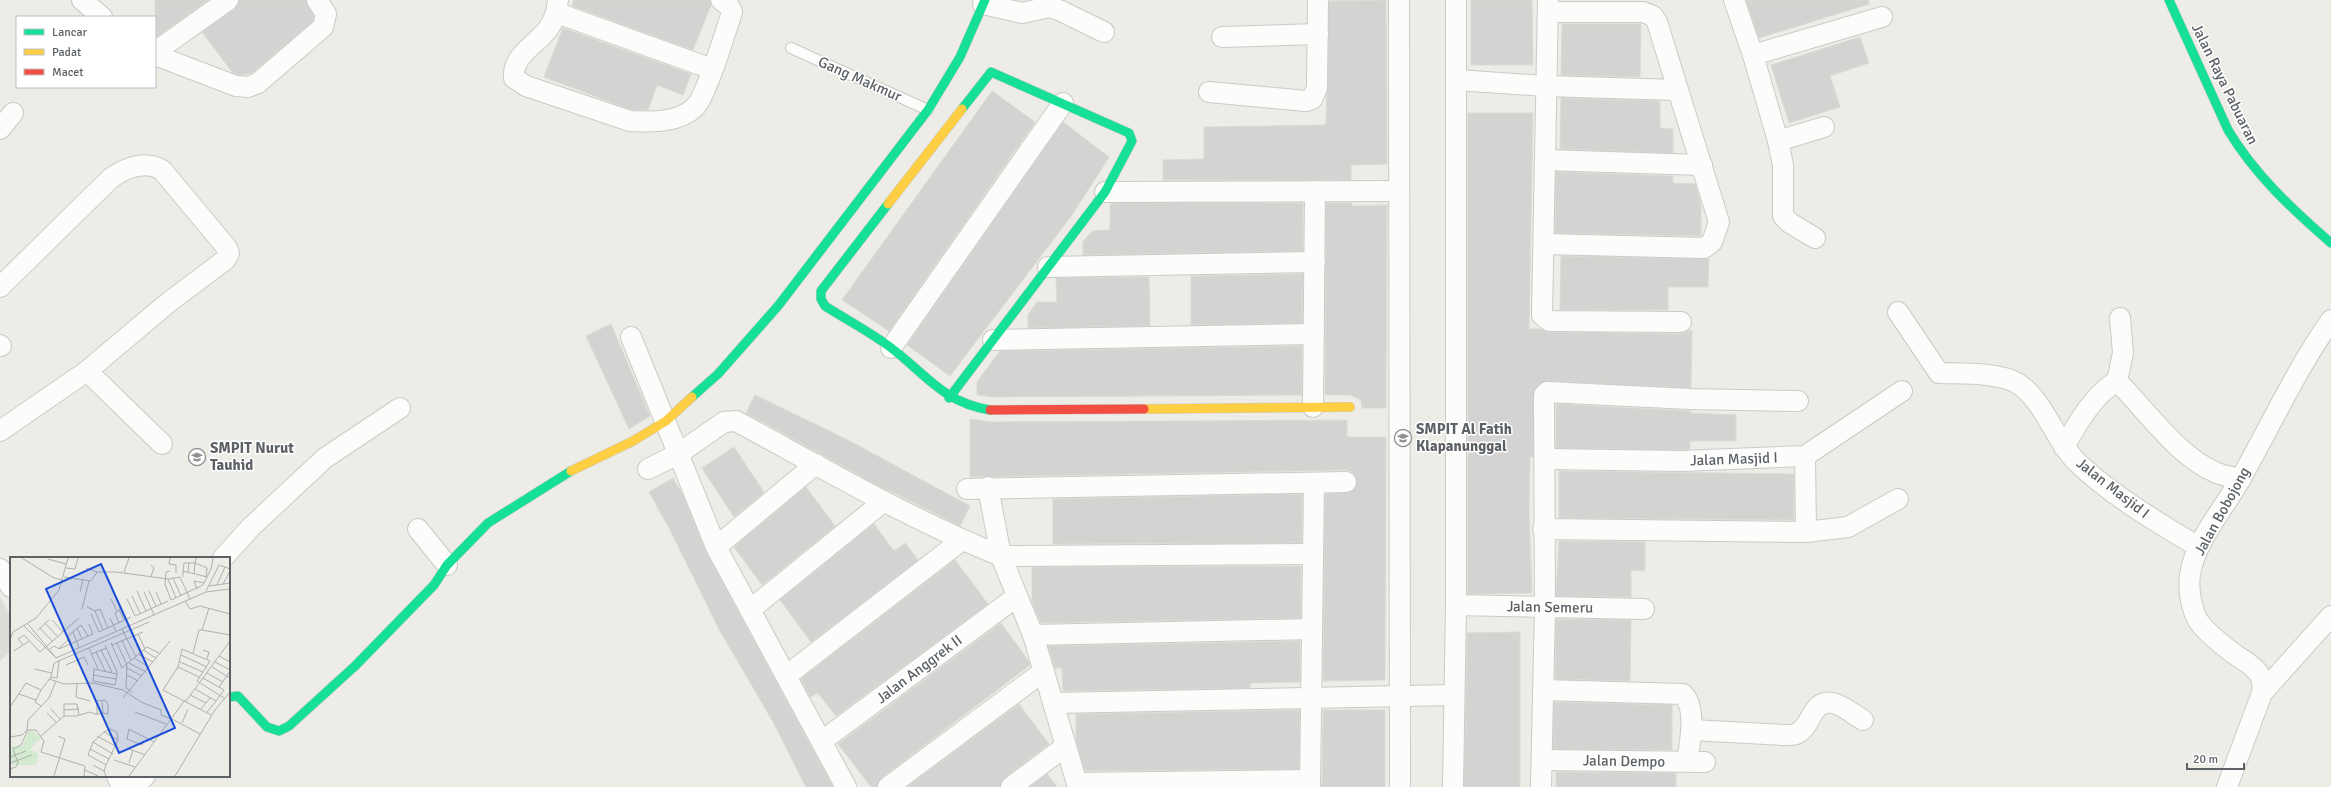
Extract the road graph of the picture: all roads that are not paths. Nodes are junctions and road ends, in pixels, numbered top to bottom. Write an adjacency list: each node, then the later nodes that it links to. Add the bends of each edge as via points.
1 (82, 0): 14 (street)
2 (228, 0): 20 (street)
3 (317, 0): 21 (street, via 326,14 323,27 253,85 236,86)
4 (721, 0): 23 (street, via 732,12)
5 (1318, 0): 17 (street)
6 (1400, 0): 36 (street)
7 (1456, 0): 24 (street)
8 (1734, 0): 22 (street)
9 (2170, 0): 40 (street, Jalan Raya Pabuaran, via 2228,130 2240,150 2285,203)
10 (984, 2): 16 (street, via 1022,13 1049,7); 29 (street, via 960,57)
11 (1611, 5): 13 (street); 26 (street, via 1653,16)
12 (557, 6): 23 (street); 23 (street, via 548,30 516,63 514,78 526,86 630,121 667,120 695,107)
13 (1548, 6): 25 (street)
14 (101, 16)
15 (1882, 17): 22 (street)
16 (1104, 32)
17 (1318, 34): 18 (street); 27 (street, via 1317,88 1312,99 1306,101)
18 (1222, 37)
19 (791, 48): 29 (lane, Gang Makmur)
20 (156, 51)
21 (156, 55)
22 (1753, 55): 33 (street)
23 (712, 69)
24 (1457, 80): 25 (street); 90 (street)
25 (1546, 86): 26 (street); 34 (street)
26 (1677, 90): 35 (street)
27 (1208, 92)
28 (1063, 103): 37 (street, via 1129,133 1132,138); 52 (street); 52 (street, via 995,72 987,74 821,291 821,299 825,306)
29 (928, 110): 61 (street, via 778,306 718,374)
30 (13, 113): 32 (street)
31 (1824, 127): 33 (street)
32 (0, 129)
33 (1778, 141): 39 (street, via 1783,165 1783,216)
34 (1545, 160): 35 (street); 41 (street)
35 (1702, 165): 41 (street, via 1719,217 1718,229 1712,242 1704,248)
36 (1399, 191): 38 (street); 103 (street)
37 (1105, 192): 38 (street); 43 (street)
38 (1315, 192): 42 (street)
39 (1815, 238)
40 (2331, 242)
41 (1544, 244): 48 (street, via 1542,315 1547,320)
42 (1315, 262): 43 (street); 49 (street)
43 (1048, 267): 51 (street)
44 (0, 287): 53 (street, via 111,178 121,171 142,165 152,165 162,170 229,253 225,260 169,302)
45 (1898, 312): 64 (street, Jalan Masjid I, via 1939,373 2000,377 2016,382 2026,389)
46 (2120, 318): 54 (street, via 2123,353)
47 (2331, 320): 70 (street, Jalan Bobojong, via 2308,352)
48 (1681, 322)
49 (1314, 334): 51 (street); 58 (street)
50 (631, 337): 61 (street)
51 (993, 340): 56 (street)
52 (891, 348): 56 (street)
53 (88, 371): 62 (street); 63 (street)
54 (2117, 381): 64 (street, via 2105,388 2078,422); 70 (street, via 2159,428 2185,452 2217,473)
55 (1902, 391): 66 (street)
56 (949, 398): 58 (street, via 968,407 992,410)
57 (1798, 401): 67 (street, via 1547,392 1543,398)
58 (1314, 407): 59 (street)
59 (1350, 407)
60 (400, 408): 85 (street, via 325,458 251,527)
61 (666, 421): 65 (street); 86 (street, via 633,441 575,469 488,523)
62 (0, 431)
63 (162, 444)
64 (2064, 447): 82 (street, Jalan Masjid I, via 2079,464 2119,496)
65 (678, 454): 68 (street, via 724,422 736,420); 69 (street); 81 (street)
66 (1805, 456): 67 (street, Jalan Masjid I, via 1682,461); 79 (street)
67 (1545, 458): 78 (street)
68 (816, 464): 76 (street); 81 (street)
69 (648, 468)
70 (2240, 479): 82 (street, Jalan Bobojong)
71 (1346, 482): 72 (street)
72 (1314, 483): 73 (street); 83 (street)
73 (988, 488): 74 (street); 84 (street)
74 (967, 489)
75 (1898, 499): 79 (street, via 1848,527)
76 (883, 502): 80 (street); 92 (street)
77 (418, 529): 86 (street)
78 (1543, 529): 79 (street); 91 (street)
79 (1806, 532)
80 (962, 540): 84 (street); 98 (street)
81 (716, 546): 92 (street)
82 (2199, 547): 100 (street, Jalan Bobojong, via 2190,575 2194,612 2199,622 2210,632 2258,670)
83 (1313, 554): 84 (street); 95 (street)
84 (1001, 556): 89 (street)
85 (224, 557)
86 (447, 565): 102 (street, via 434,584 355,666 289,726 279,731 267,727 238,696)
87 (0, 569): 88 (street)
88 (10, 585)
89 (1016, 597): 96 (street); 108 (street, Jalan Anggrek II)
90 (1456, 605): 91 (street, Jalan Semeru); 101 (street)
91 (1545, 607): 93 (street, Jalan Semeru); 99 (street)
92 (751, 609): 98 (street)
93 (1644, 610)
94 (2331, 616): 100 (street)
95 (1312, 629): 96 (street); 104 (street)
96 (1033, 635): 97 (street)
97 (1044, 672): 105 (street); 118 (street)
98 (786, 676): 108 (street)
99 (1543, 690): 107 (street, via 1683,694 1688,702); 110 (street)
100 (2262, 693): 123 (street)
101 (1448, 696): 103 (street); 121 (street)
102 (230, 697)
103 (1410, 697): 104 (street); 120 (street)
104 (1312, 699): 105 (street); 113 (street)
105 (1053, 703): 109 (street)
106 (1863, 720): 107 (street, via 1834,703 1824,703 1818,706 1805,727 1797,734 1784,736)
107 (1692, 730): 110 (street, Jalan Dempo, via 1696,762)
108 (822, 741): 117 (street)
109 (1066, 746): 114 (street); 119 (street)
110 (1542, 760): 122 (street)
111 (117, 777): 115 (street)
112 (144, 777): 116 (street)
113 (1310, 783): 114 (street)
114 (1077, 785)
115 (122, 787)
116 (133, 787)
117 (846, 787)
118 (888, 787)
119 (1011, 787)
120 (1400, 787)
121 (1453, 787)
122 (1541, 787)
123 (2227, 787)

